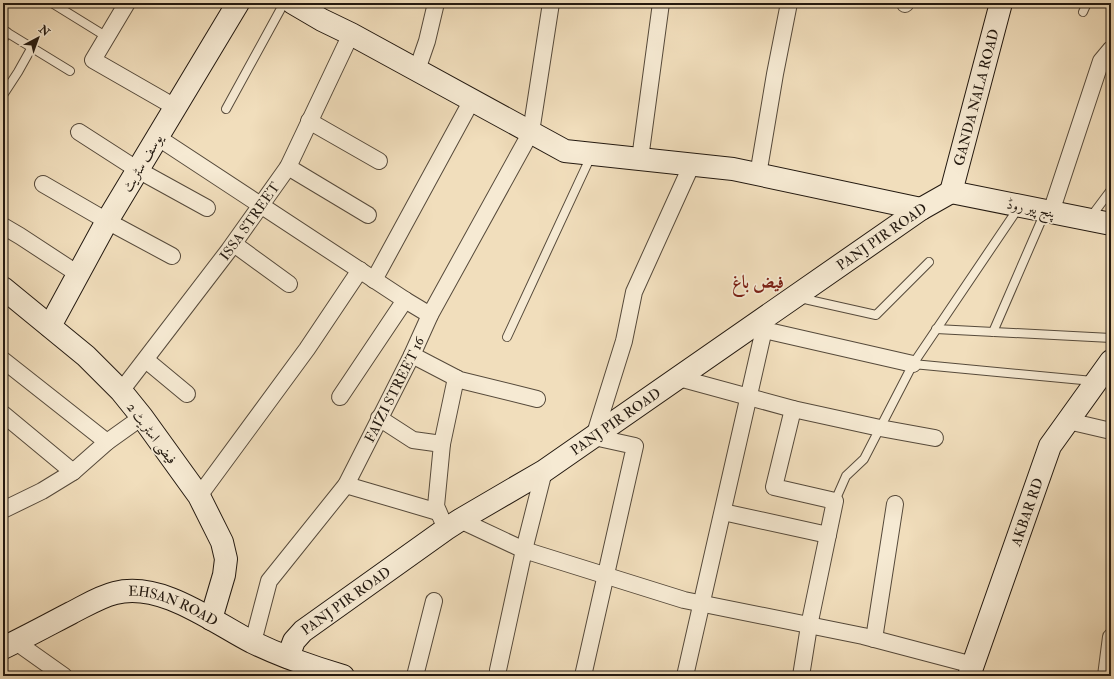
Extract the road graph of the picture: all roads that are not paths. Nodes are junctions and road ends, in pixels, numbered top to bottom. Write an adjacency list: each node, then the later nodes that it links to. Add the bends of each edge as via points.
1 (52, 3): 15 (lane)
2 (127, 3): 15 (street)
3 (238, 3): 23 (street, یوسف سٹریٹ)
4 (284, 3): 24 (lane)
5 (293, 3): 14 (street)
6 (436, 3): 19 (street)
7 (551, 3): 27 (street, FAIZI STREET 16)
8 (661, 3): 30 (street)
9 (789, 3): 35 (street)
10 (1001, 3): 38 (street, GANDA NALA ROAD)
11 (1087, 3): 12 (lane)
12 (1083, 12)
13 (5, 31): 16 (lane); 17 (lane)
14 (351, 34): 19 (street); 25 (street, ISSA STREET)
15 (107, 37): 23 (street, via 93,60)
16 (3, 40)
17 (32, 47): 20 (lane); 21 (lane)
18 (1111, 49): 43 (street, via 1100,61)
19 (417, 70): 22 (street)
20 (70, 71)
21 (3, 95)
22 (472, 100): 27 (street); 54 (street)
23 (175, 107): 28 (street, یوسف سٹریٹ)
24 (226, 109)
25 (309, 121): 31 (street); 33 (street, ISSA STREET)
26 (79, 132): 34 (street)
27 (530, 132): 29 (street, via 566,151); 59 (street, FAIZI STREET 16)
28 (157, 137): 34 (street, یوسف سٹریٹ); 39 (street)
29 (592, 153): 30 (street); 64 (lane)
30 (640, 159): 32 (street)
31 (378, 161)
32 (692, 164): 35 (street); 86 (street, via 634,292 624,341)
33 (288, 167): 39 (street, ISSA STREET); 44 (street)
34 (138, 170): 41 (street); 46 (street, یوسف سٹریٹ)
35 (758, 175): 42 (street)
36 (43, 184): 46 (street)
37 (1111, 190): 45 (lane)
38 (951, 192): 40 (street, پنج پیر روڈ); 42 (street, PANJ PIR ROAD)
39 (261, 205): 49 (street, ISSA STREET); 52 (street)
40 (1019, 206): 43 (street, پنج پیر روڈ); 62 (lane)
41 (207, 208)
42 (920, 209): 57 (street, PANJ PIR ROAD)
43 (1048, 212): 45 (street, پنج پیر روڈ); 63 (lane)
44 (368, 215)
45 (1089, 220): 47 (street, پنج پیر روڈ)
46 (107, 221): 50 (street); 53 (street, یوسف سٹریٹ)
47 (1111, 224)
48 (3, 226): 53 (street)
49 (234, 244): 55 (street); 68 (street, ISSA STREET)
50 (172, 256)
51 (929, 262): 57 (lane, via 876,315)
52 (360, 270): 54 (street); 93 (street, via 307,349)
53 (78, 274): 61 (street, یوسف سٹریٹ)
54 (374, 280): 58 (street)
55 (289, 284)
56 (3, 288): 61 (street, فیضی اسٹریٹ 2)
57 (795, 297): 60 (street, PANJ PIR ROAD)
58 (405, 300): 59 (street); 76 (street)
59 (430, 315): 66 (street, FAIZI STREET 16)
60 (766, 323): 70 (street); 72 (street, PANJ PIR ROAD); 77 (street)
61 (50, 326): 74 (street, فیضی اسٹریٹ 2, via 86,356)
62 (936, 329): 63 (lane); 70 (lane)
63 (993, 332): 65 (lane)
64 (507, 337)
65 (1111, 338)
66 (412, 355): 71 (street); 82 (street, FAIZI STREET 16)
67 (3, 360): 88 (street)
68 (146, 360): 74 (street, ISSA STREET); 75 (street)
69 (1111, 361): 73 (street, AKBAR RD)
70 (913, 364): 73 (lane); 84 (lane)
71 (456, 378): 78 (street); 89 (street)
72 (679, 378): 77 (street); 86 (street, PANJ PIR ROAD)
73 (1096, 382): 83 (street, AKBAR RD)
74 (120, 391): 81 (street, فیضی اسٹریٹ 2)
75 (188, 394)
76 (340, 397)
77 (749, 397): 79 (street); 97 (street)
78 (537, 399)
79 (793, 409): 84 (street); 94 (street, via 774,487)
80 (3, 414): 91 (street)
81 (142, 417): 88 (street); 93 (street, فیضی اسٹریٹ 2)
82 (379, 418): 89 (street, via 413,440); 92 (street, FAIZI STREET 16)
83 (1068, 421): 85 (street); 112 (street, AKBAR RD, via 1050,446)
84 (880, 428): 87 (street); 94 (lane, via 864,459 846,476)
85 (1111, 431)
86 (594, 437): 90 (street, PANJ PIR ROAD); 101 (street, via 635,446)
87 (935, 438)
88 (107, 442): 91 (street)
89 (442, 444): 98 (street, via 436,506)
90 (544, 471): 98 (street, PANJ PIR ROAD); 100 (street)
91 (73, 472): 96 (street)
92 (346, 485): 98 (street); 108 (street, FAIZI STREET 16, via 269,581)
93 (199, 496): 104 (street, فیضی اسٹریٹ 2, via 222,542 226,559)
94 (835, 501): 99 (street)
95 (895, 504): 107 (street)
96 (3, 510)
97 (722, 512): 99 (street); 103 (street)
98 (448, 520): 100 (street); 110 (street, PANJ PIR ROAD, via 303,631 294,641)
99 (828, 535): 105 (street)
100 (524, 550): 101 (street); 111 (street)
101 (606, 576): 103 (street); 117 (street)
102 (434, 601): 116 (street)
103 (701, 604): 105 (street); 118 (street)
104 (211, 619): 108 (street, EHSAN ROAD); 109 (street, EHSAN ROAD, via 161,595 145,591 115,593 95,600)
105 (809, 626): 107 (street); 119 (street)
106 (1111, 637): 120 (street)
107 (874, 639): 112 (street)
108 (253, 642): 110 (street, EHSAN ROAD)
109 (9, 645): 114 (street)
110 (288, 657): 113 (street, EHSAN ROAD)
111 (498, 670)
112 (971, 670)
113 (314, 672): 115 (street, EHSAN ROAD)
114 (64, 676)
115 (344, 676)
116 (415, 676)
117 (583, 676)
118 (685, 676)
119 (801, 676)
120 (1106, 676)

